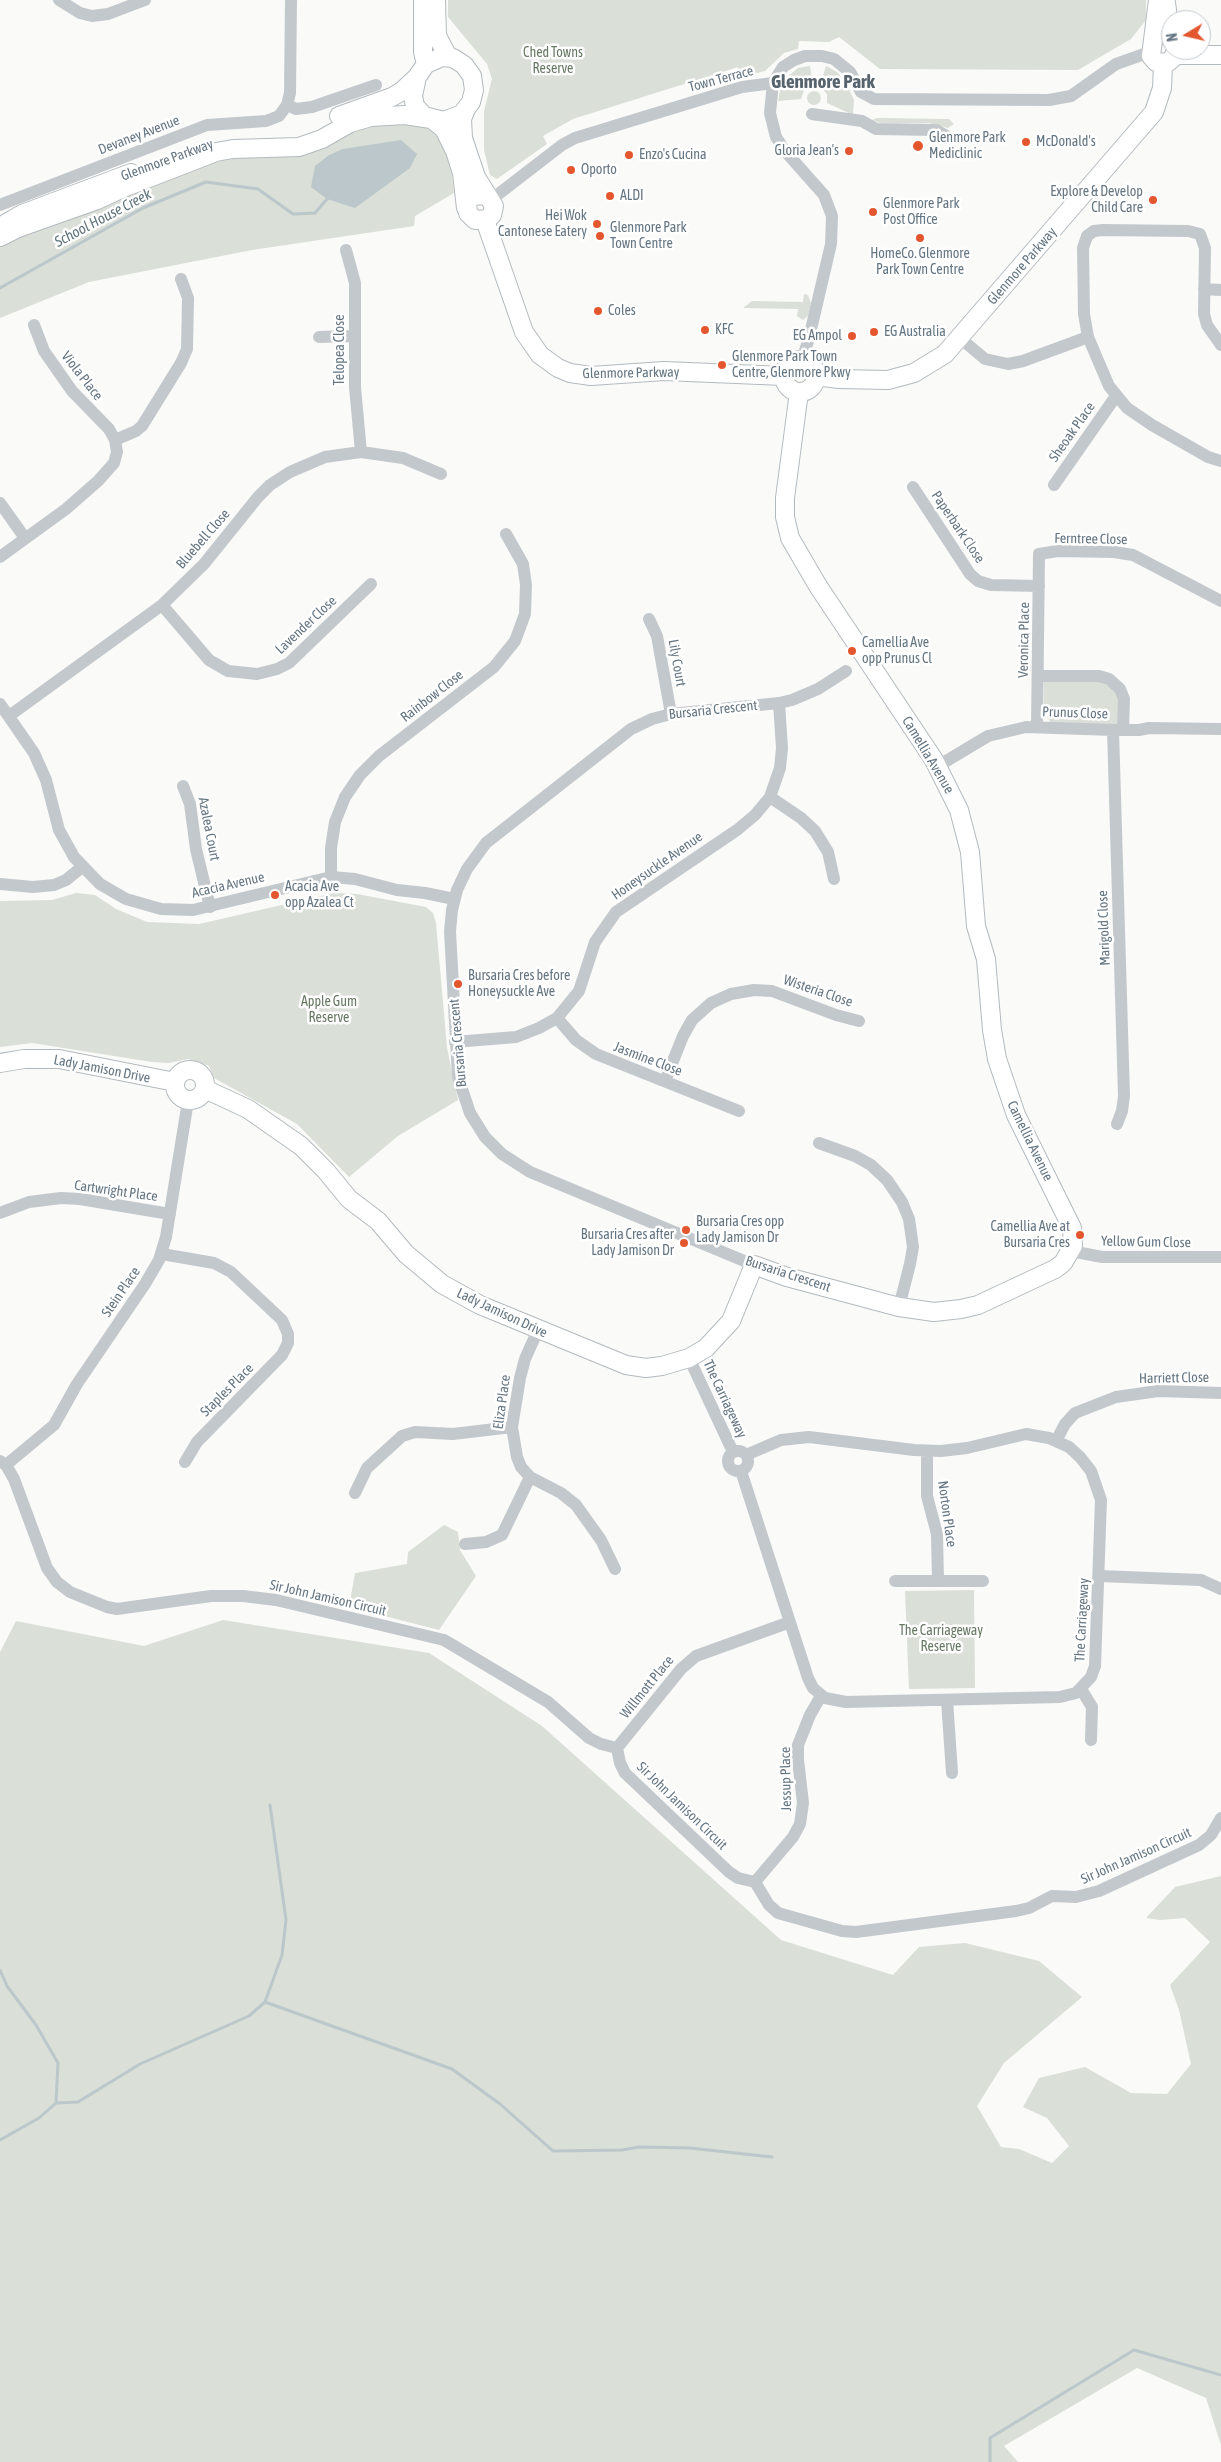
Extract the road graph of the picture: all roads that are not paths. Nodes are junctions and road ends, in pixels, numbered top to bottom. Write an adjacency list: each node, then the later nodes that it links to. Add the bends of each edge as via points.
1 (59, 0): 2 (street, via 80,13 92,16 108,14)
2 (144, 0)
3 (291, 0): 15 (street, via 290,92)
4 (423, 0): 12 (main road)
5 (436, 0): 10 (main road, via 437,36)
6 (1158, 0): 8 (main road)
7 (1161, 40): 8 (main road, via 1159,38)
8 (1151, 48): 9 (main road, via 1153,59); 13 (street, Town Terrace, via 1116,64 1071,96 1053,100 874,98 861,92 850,72 841,64 814,55 789,62)
9 (1161, 55)
10 (448, 57): 12 (main road, via 437,58); 16 (main road, via 464,65 472,76 474,90)
11 (1169, 60): 34 (main road, Glenmore Parkway, via 1154,112)
12 (421, 71): 18 (main road, via 413,96 416,106); 24 (main road, Glenmore Parkway, via 392,97 347,112 302,136 210,143 22,214)
13 (773, 83): 20 (street, Town Terrace, via 742,87 575,138); 36 (street, via 770,112 776,137 824,195 832,216 831,244)
14 (376, 85): 15 (street, via 312,107 296,109)
15 (287, 105): 21 (street, Devaney Avenue, via 279,116 271,120 207,125)
16 (466, 109): 18 (main road, via 449,121); 20 (main road, via 462,119 463,138 476,177)
17 (812, 114): 19 (street, via 862,121 876,129 936,130)
18 (432, 120): 22 (main road, via 444,129 455,151 462,173); 25 (main road, Glenmore Parkway, via 405,115 371,117 345,125 306,146 216,152 18,228)
19 (948, 137)
20 (489, 197): 22 (main road, via 472,196); 23 (main road, via 494,211)
21 (0, 205)
22 (466, 208): 23 (main road, via 471,218)
23 (485, 220): 37 (main road, Glenmore Parkway, via 522,330 540,355 558,368 591,376 664,372)
24 (0, 226)
25 (0, 238)
26 (346, 250): 32 (street, Telopea Close, via 355,283)
27 (181, 279): 41 (street, via 188,304 189,338 185,356 142,426)
28 (1204, 290): 29 (street); 33 (street, via 1204,242 1196,231 1094,231 1085,238 1083,248 1083,304); 35 (street, via 1207,325)
29 (1221, 290)
30 (34, 325): 41 (street, Viola Place, via 44,351 72,391 109,429)
31 (319, 336): 32 (street)
32 (355, 336): 42 (street, Telopea Close, via 355,388)
33 (1088, 337): 34 (street, via 1023,362 1008,364 985,359); 40 (street)
34 (960, 338): 38 (main road, Glenmore Parkway, via 939,359 905,376 874,381)
35 (1221, 345)
36 (802, 360): 37 (main road, via 788,366); 38 (main road, via 810,364)
37 (784, 376): 39 (main road, via 787,386)
38 (816, 376): 39 (main road, via 812,386)
39 (799, 392): 66 (main road, Camellia Avenue, via 785,498 790,538)
40 (1116, 396): 43 (street, via 1152,425); 45 (street, Sheoak Place)
41 (115, 440): 49 (street, via 116,457 105,474 66,509)
42 (361, 452): 44 (street, Bluebell Close, via 403,458); 55 (street, Bluebell Close, via 316,460 270,485 204,564)
43 (1221, 461)
44 (440, 474)
45 (1054, 485)
46 (913, 487): 53 (street, Paperbark Close, via 970,574 978,581 991,585)
47 (0, 503): 49 (street)
48 (506, 534): 70 (street, Rainbow Close, via 523,564 526,586 525,614 515,641 494,667 378,756 360,774 335,822)
49 (25, 538): 51 (street)
50 (1039, 554): 53 (street, Veronica Place); 54 (street, Ferntree Close, via 1058,551 1127,553)
51 (0, 557)
52 (371, 584): 55 (street, Lavender Close, via 289,663 256,674 228,671 209,660)
53 (1040, 586): 58 (street, Veronica Place)
54 (1221, 601)
55 (162, 605): 62 (street, Bluebell Close)
56 (649, 618): 61 (street, Lily Court, via 657,636)
57 (846, 671): 59 (street, Bursaria Crescent, via 812,692)
58 (1038, 676): 63 (street, Veronica Place); 65 (street, Marigold Close, via 1099,676 1109,679 1120,689 1124,699)
59 (779, 703): 61 (street, Bursaria Crescent); 68 (street, Honeysuckle Avenue, via 782,759)
60 (0, 704): 62 (street, Acacia Avenue)
61 (671, 714): 73 (street, Bursaria Crescent, via 624,733 493,836 466,869)
62 (9, 716): 69 (street, Acacia Avenue, via 34,753 46,780 60,830)
63 (1037, 727): 65 (street, Prunus Close); 66 (street, Prunus Close, via 996,733)
64 (1221, 729): 65 (street, Prunus Close)
65 (1118, 730): 84 (street, Marigold Close, via 1124,1096)
66 (938, 766): 88 (main road, Camellia Avenue, via 959,810 970,852 976,926 986,959 992,1030 1000,1072 1016,1115 1068,1217 1074,1236)
67 (183, 786): 74 (street, Azalea Court, via 190,804 196,849)
68 (770, 797): 71 (street, via 815,831 828,852); 75 (street, Honeysuckle Avenue, via 737,830 616,912 598,935 579,991)
69 (82, 867): 72 (street, via 54,885); 74 (street, Acacia Avenue, via 112,892 139,904 168,910)
70 (331, 877): 73 (street, Acacia Avenue); 74 (street, Acacia Avenue)
71 (834, 879)
72 (0, 884)
73 (454, 899): 77 (street, Bursaria Crescent, via 450,931)
74 (210, 907)
75 (557, 1018): 77 (street, Honeysuckle Avenue, via 516,1036); 79 (street, Jasmine Close, via 590,1050)
76 (859, 1021): 79 (street, Wisteria Close, via 772,992 754,990 731,994 711,1003 692,1020)
77 (455, 1042): 91 (street, Bursaria Crescent, via 458,1077 470,1113 485,1137 512,1161 530,1172)
78 (0, 1063): 80 (main road, Lady Jamison Drive, via 24,1058 59,1059)
79 (664, 1081): 83 (street, Jasmine Close)
80 (175, 1082): 81 (main road, via 180,1074 193,1070 204,1079); 82 (main road, via 176,1092)
81 (205, 1089): 82 (main road, via 197,1099); 93 (main road, Lady Jamison Drive, via 260,1117 301,1146 349,1199 378,1221 406,1254 442,1284 480,1305)
82 (188, 1101): 87 (street, Stein Place)
83 (739, 1111)
84 (1117, 1124)
85 (819, 1142): 92 (street, via 871,1165 887,1180 902,1202 909,1219 912,1247)
86 (0, 1213): 87 (street, Cartwright Place, via 29,1202 61,1198)
87 (170, 1214): 89 (street, Stein Place)
88 (1071, 1251): 90 (street, Yellow Gum Close, via 1102,1257); 92 (main road, Bursaria Crescent, via 1055,1269 978,1305 934,1312)
89 (162, 1254): 100 (street, Staples Place, via 214,1263 231,1272 282,1320 294,1338 282,1355 197,1442); 101 (street, Stein Place, via 54,1425)
90 (1221, 1257)
91 (754, 1265): 92 (main road, Bursaria Crescent); 94 (main road, Lady Jamison Drive, via 731,1321 713,1342)
92 (899, 1307)
93 (538, 1330): 94 (main road, Lady Jamison Drive, via 626,1365 654,1368); 96 (street, Eliza Place, via 522,1367)
94 (689, 1358): 99 (street, The Carriageway)
95 (1221, 1394): 97 (street, Harriett Close, via 1158,1391 1116,1397 1075,1413)
96 (512, 1427): 102 (street, Eliza Place, via 517,1458); 103 (street, via 453,1434 415,1432 402,1436 367,1468)
97 (1056, 1441): 98 (street, The Carriageway, via 1026,1434 967,1448); 106 (street, The Carriageway, via 1075,1452 1086,1464 1100,1493)
98 (927, 1450): 99 (street, The Carriageway, via 809,1437 781,1440); 107 (street, Norton Place, via 927,1496 937,1534)
99 (740, 1454): 111 (street, via 729,1456 728,1463 734,1471 741,1471)
100 (185, 1462)
101 (3, 1463): 116 (street, Sir John Jamison Circuit, via 14,1479 47,1568 70,1592 117,1608 211,1596 260,1598 437,1638 460,1648 548,1702 589,1738)
102 (530, 1477): 104 (street, via 502,1536); 105 (street, via 576,1505 601,1540)
103 (355, 1493)
104 (465, 1544)
105 (615, 1569)
106 (1099, 1576): 110 (street, via 1201,1580); 112 (street, The Carriageway, via 1095,1666 1091,1678)
107 (938, 1581): 108 (street); 109 (street)
108 (983, 1581)
109 (895, 1582)
110 (1220, 1585)
111 (790, 1622): 113 (street, via 808,1678); 116 (street, Willmott Place, via 696,1656 680,1669)
112 (1081, 1689): 114 (street, via 1060,1697); 115 (street, via 1092,1707)
113 (821, 1696): 114 (street, via 840,1702); 119 (street, Jessup Place, via 798,1745 803,1803 800,1824)
114 (947, 1700): 117 (street)
115 (1091, 1740)
116 (617, 1748): 119 (street, Sir John Jamison Circuit, via 625,1773 729,1872)
117 (952, 1773)
118 (1221, 1818): 119 (street, Sir John Jamison Circuit, via 1211,1835 1199,1845 1099,1891 1076,1897 1052,1896 1016,1911 856,1932 842,1931 778,1912 769,1905)
119 (755, 1882)

